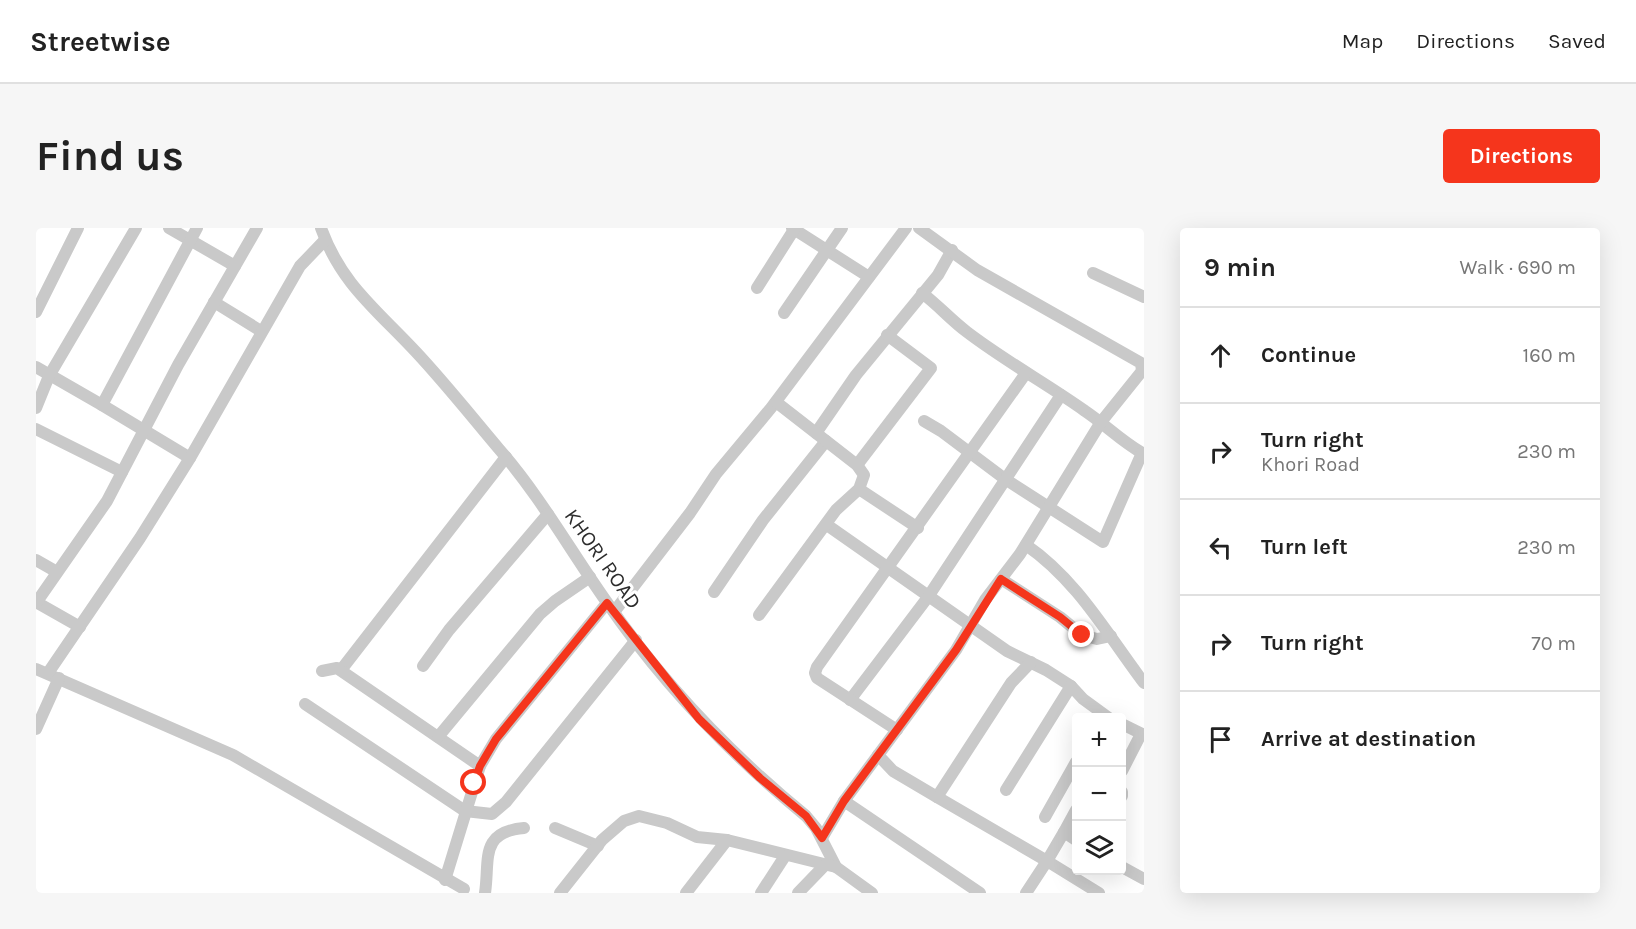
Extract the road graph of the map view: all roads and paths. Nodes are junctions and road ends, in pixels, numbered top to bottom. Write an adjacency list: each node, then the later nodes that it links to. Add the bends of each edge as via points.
1 (78, 228): 21 (street)
2 (136, 228): 27 (street)
3 (169, 228): 11 (street)
4 (198, 228): 11 (street)
5 (257, 228): 14 (street)
6 (794, 228): 12 (street); 17 (street)
7 (843, 228): 12 (street)
8 (906, 228): 16 (street)
9 (919, 228): 13 (street)
10 (323, 234): 23 (street); 40 (street, KHORI ROAD, via 350,285 449,387)
11 (189, 241): 14 (street); 30 (street)
12 (827, 250): 16 (street); 22 (street)
13 (952, 250): 18 (street); 33 (street, via 1007,288 1142,363 1142,370)
14 (235, 266): 20 (street)
15 (1093, 273): 19 (street)
16 (869, 278): 29 (street)
17 (756, 288)
18 (922, 293): 24 (street); 26 (street, via 966,331)
19 (1144, 297)
20 (214, 303): 23 (street); 35 (street)
21 (36, 312)
22 (784, 313)
23 (261, 331): 41 (street)
24 (887, 335): 36 (street); 42 (street, via 931,368)
25 (36, 367): 27 (street)
26 (1026, 373): 28 (street); 38 (street)
27 (50, 376): 30 (street); 31 (street)
28 (1061, 395): 33 (street); 44 (street)
29 (776, 402): 36 (street); 59 (street)
30 (102, 405): 35 (street)
31 (36, 408)
32 (924, 421): 38 (street)
33 (1101, 422): 39 (street, via 1122,442); 46 (street)
34 (36, 429): 43 (street)
35 (144, 430): 41 (street); 43 (street)
36 (816, 433): 37 (street)
37 (826, 441): 42 (street); 56 (street, via 763,520)
38 (970, 453): 44 (street); 49 (street)
39 (1143, 454): 46 (street, via 1103,542)
40 (506, 457): 47 (street, KHORI ROAD); 67 (street)
41 (190, 458): 62 (street)
42 (857, 465): 45 (street, via 864,475)
43 (122, 472): 53 (street)
44 (1005, 479): 46 (street); 57 (street)
45 (859, 489): 48 (street, via 836,510); 49 (street)
46 (1051, 507): 50 (street)
47 (548, 514): 54 (street, KHORI ROAD); 66 (street, via 448,630)
48 (827, 525): 52 (street); 60 (street)
49 (918, 528): 52 (street)
50 (1026, 545): 55 (street); 63 (street, via 1051,562)
51 (36, 560): 53 (street)
52 (888, 568): 57 (street); 72 (street, via 815,673)
53 (57, 573): 58 (street)
54 (590, 577): 59 (street, KHORI ROAD); 79 (street, via 540,615)
55 (1001, 579): 61 (street); 63 (street, via 1082,635 1096,639)
56 (714, 592)
57 (928, 597): 61 (street); 72 (street)
58 (36, 602): 62 (street)
59 (611, 608): 64 (street, KHORI ROAD); 81 (street, via 496,739)
60 (759, 615)
61 (971, 624): 65 (street, via 1007,651); 77 (street)
62 (80, 627): 69 (street)
63 (1112, 636): 70 (street)
64 (636, 640): 87 (street, via 506,801 492,814); 94 (street, KHORI ROAD, via 699,719 806,816)
65 (1031, 662): 71 (street); 85 (street, via 1011,683)
66 (423, 666)
67 (341, 670): 68 (street); 79 (street)
68 (322, 671)
69 (47, 674): 76 (street); 102 (street, via 233,755)
70 (1144, 683)
71 (1071, 686): 74 (street); 84 (street)
72 (850, 699): 77 (street)
73 (305, 704): 87 (street)
74 (1102, 713)
75 (1126, 726): 78 (street)
76 (36, 729)
77 (897, 730): 80 (street)
78 (1143, 734): 83 (street)
79 (438, 737): 81 (street)
80 (878, 755): 85 (street, via 893,771); 86 (street)
81 (480, 766): 87 (street)
82 (1074, 767): 88 (street)
83 (1124, 767)
84 (1006, 790)
85 (937, 797): 98 (street)
86 (844, 801): 94 (street); 111 (street)
87 (465, 811): 102 (street)
88 (1044, 818)
89 (1072, 818): 92 (street)
90 (524, 828): 105 (street, via 506,830 491,846 486,855)
91 (555, 828): 96 (street)
92 (1064, 832): 93 (street); 98 (street)
93 (1072, 837)
94 (822, 838): 99 (street, KHORI ROAD)
95 (727, 840): 96 (street, via 697,837 639,816 624,821); 97 (street); 107 (street)
96 (598, 846): 106 (street)
97 (785, 856): 99 (street); 108 (street)
98 (1047, 861): 112 (street); 113 (street)
99 (830, 866): 109 (street); 110 (street, KHORI ROAD)
100 (1126, 869): 101 (street)
101 (1144, 879)
102 (445, 880): 103 (street)
103 (463, 891): 104 (street)
104 (480, 893)
105 (484, 893)
106 (560, 893)
107 (686, 893)
108 (761, 893)
109 (798, 893)
110 (872, 893)
111 (980, 893)
112 (1026, 893)
113 (1099, 893)

